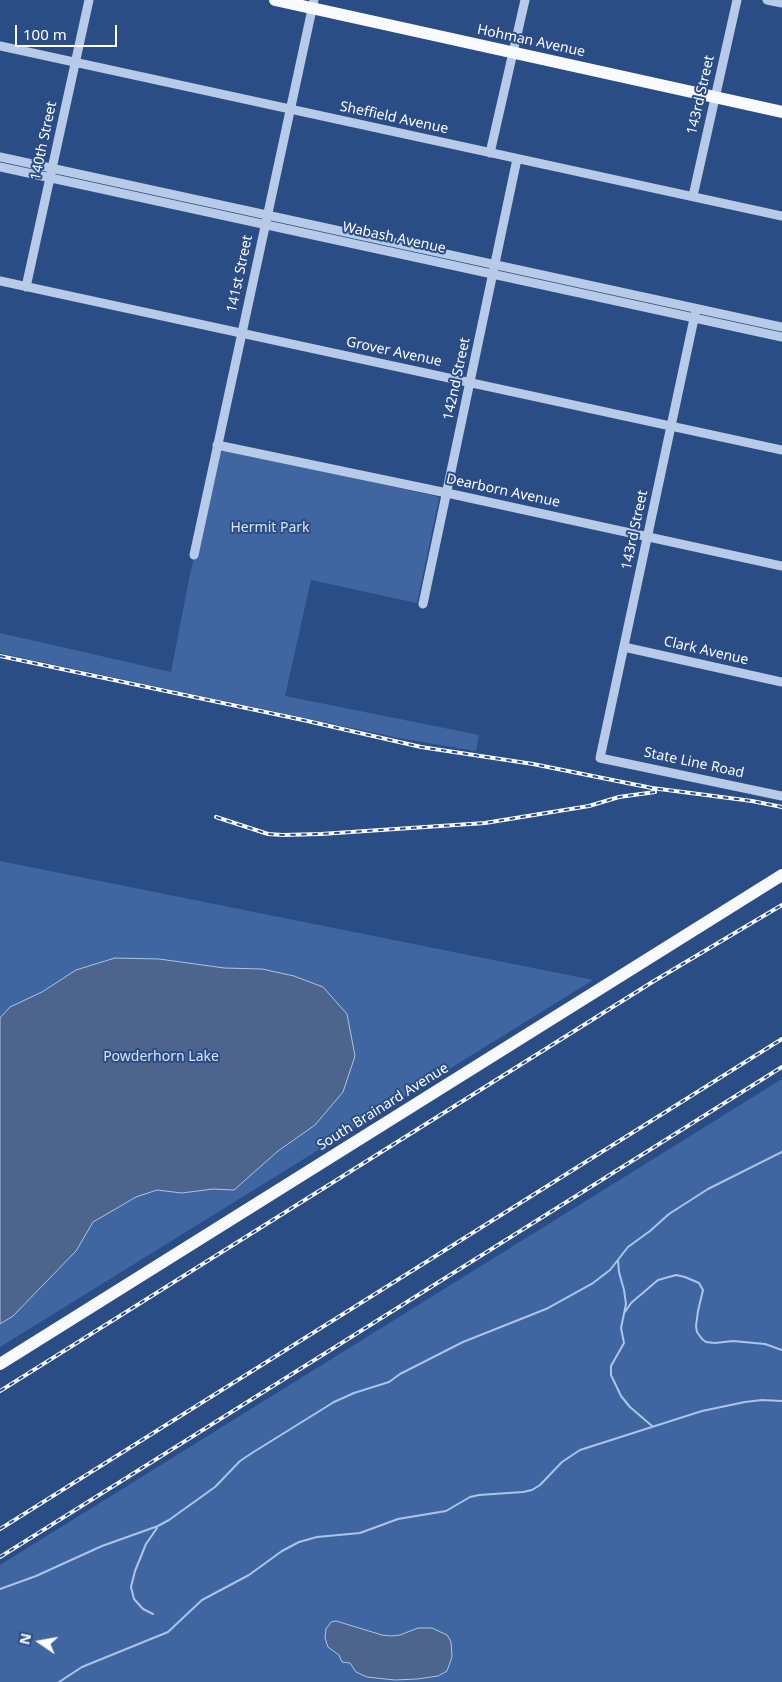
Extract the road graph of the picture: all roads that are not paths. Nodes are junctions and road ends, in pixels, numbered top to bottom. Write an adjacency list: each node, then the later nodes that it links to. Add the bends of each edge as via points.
1 (88, 0): 10 (street, 140th Street)
2 (274, 0): 7 (main road, Hohman Avenue)
3 (526, 0): 9 (street)
4 (737, 0): 11 (street, 143rd Street)
5 (767, 0): 6 (street)
6 (782, 3)
7 (313, 4): 9 (main road, Hohman Avenue); 12 (street, 141st Street)
8 (0, 46): 10 (street, Sheffield Avenue)
9 (513, 52): 11 (main road, Hohman Avenue); 14 (street)
10 (75, 63): 12 (street, Sheffield Avenue); 18 (street, 140th Street)
11 (715, 97): 13 (main road, Hohman Avenue); 19 (street, 143rd Street)
12 (289, 110): 14 (street, Sheffield Avenue); 21 (street, 141st Street)
13 (782, 112)
14 (490, 152): 16 (street, Sheffield Avenue)
15 (0, 157): 18 (street, Wabash Avenue)
16 (518, 159): 19 (street, Sheffield Avenue); 22 (street, 142nd Street)
17 (0, 167): 18 (street, Wabash Avenue)
18 (51, 173): 21 (street, Wabash Avenue); 25 (street, 140th Street)
19 (693, 196): 20 (street, Sheffield Avenue)
20 (782, 216)
21 (266, 220): 22 (street, Wabash Avenue); 23 (street, Wabash Avenue); 29 (street, 141st Street)
22 (495, 264): 23 (street, 142nd Street); 26 (street, Wabash Avenue)
23 (493, 274): 27 (street, Wabash Avenue); 31 (street, 142nd Street)
24 (0, 281): 25 (street, Grover Avenue)
25 (26, 287): 29 (street, Grover Avenue)
26 (696, 308): 27 (street, 143rd Street); 28 (street, Wabash Avenue)
27 (694, 319): 30 (street, Wabash Avenue); 32 (street, 143rd Street)
28 (782, 327)
29 (241, 333): 31 (street, Grover Avenue); 33 (street, 141st Street)
30 (782, 337)
31 (470, 382): 32 (street, Grover Avenue); 35 (street, 142nd Street)
32 (671, 426): 34 (street, Grover Avenue); 36 (street, 143rd Street)
33 (217, 445): 35 (street, Dearborn Avenue); 37 (street, 141st Street)
34 (782, 450)
35 (446, 492): 36 (street, Dearborn Avenue); 39 (street, 142nd Street)
36 (648, 537): 38 (street, Dearborn Avenue); 40 (street, 143rd Street)
37 (194, 555)
38 (782, 566)
39 (423, 604)
40 (624, 646): 41 (street, Clark Avenue); 42 (street, 143rd Street)
41 (782, 682)
42 (600, 758): 43 (street, State Line Road)
43 (782, 796)
44 (782, 875): 45 (main road, South Brainard Avenue)
45 (0, 1364)

